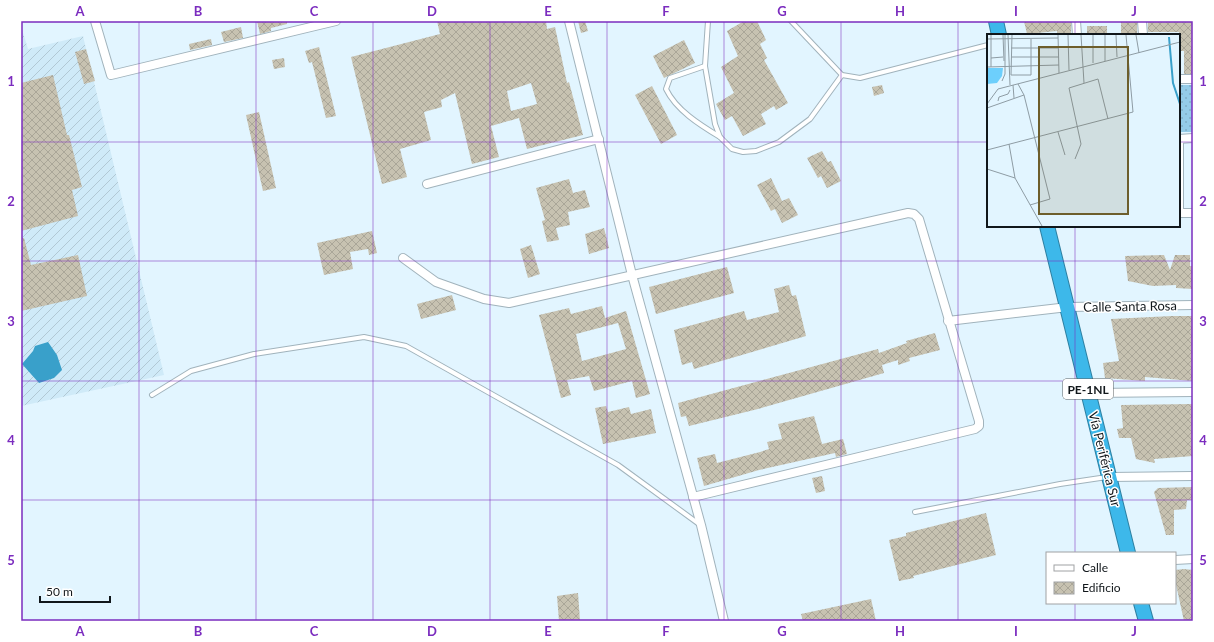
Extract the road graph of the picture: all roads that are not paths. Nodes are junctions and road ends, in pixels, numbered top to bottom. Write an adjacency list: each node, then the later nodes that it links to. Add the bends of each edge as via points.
1 (95, 21): 2 (street, via 111,75)
2 (336, 21)
3 (569, 21): 19 (street)
4 (708, 21): 13 (lane)
5 (791, 21): 14 (lane)
6 (996, 21): 9 (highway)
7 (1076, 21): 10 (street)
8 (1142, 21): 11 (street)
9 (999, 34)
10 (1077, 34)
11 (1142, 34)
12 (987, 45): 14 (lane, via 860,78)
13 (705, 66): 17 (lane, via 715,124); 17 (lane, via 670,78 666,89 696,123)
14 (842, 75): 17 (lane, via 810,119 779,142 756,151 743,152 732,149)
15 (1180, 79): 16 (street)
16 (1193, 79)
17 (720, 137)
18 (1193, 138): 20 (street)
19 (599, 139): 21 (street); 26 (street)
20 (1180, 139)
21 (427, 184)
22 (1180, 213): 23 (street)
23 (1193, 213)
24 (1047, 227): 28 (highway, Vía Periférica Sur / PE-1NL)
25 (403, 258): 26 (street, via 436,282 484,299 509,303)
26 (632, 275): 29 (street, via 908,213 919,219); 35 (street)
27 (1193, 305): 28 (street, Calle Santa Rosa)
28 (1068, 307): 29 (street, Calle Santa Rosa); 31 (highway, Vía Periférica Sur / PE-1NL)
29 (948, 321): 35 (street, via 979,421 976,429)
30 (1193, 392): 31 (street)
31 (1089, 393): 34 (highway, Vía Periférica Sur / PE-1NL)
32 (152, 395): 37 (lane, via 191,371 254,354 364,337 406,346 618,465)
33 (1193, 476): 34 (street)
34 (1110, 477): 36 (lane); 38 (highway, Vía Periférica Sur / PE-1NL)
35 (693, 498): 37 (street)
36 (915, 512)
37 (701, 525): 42 (street)
38 (1128, 552)
39 (1193, 559): 40 (street)
40 (1176, 560)
41 (1141, 604): 43 (highway)
42 (724, 621)
43 (1146, 621)

